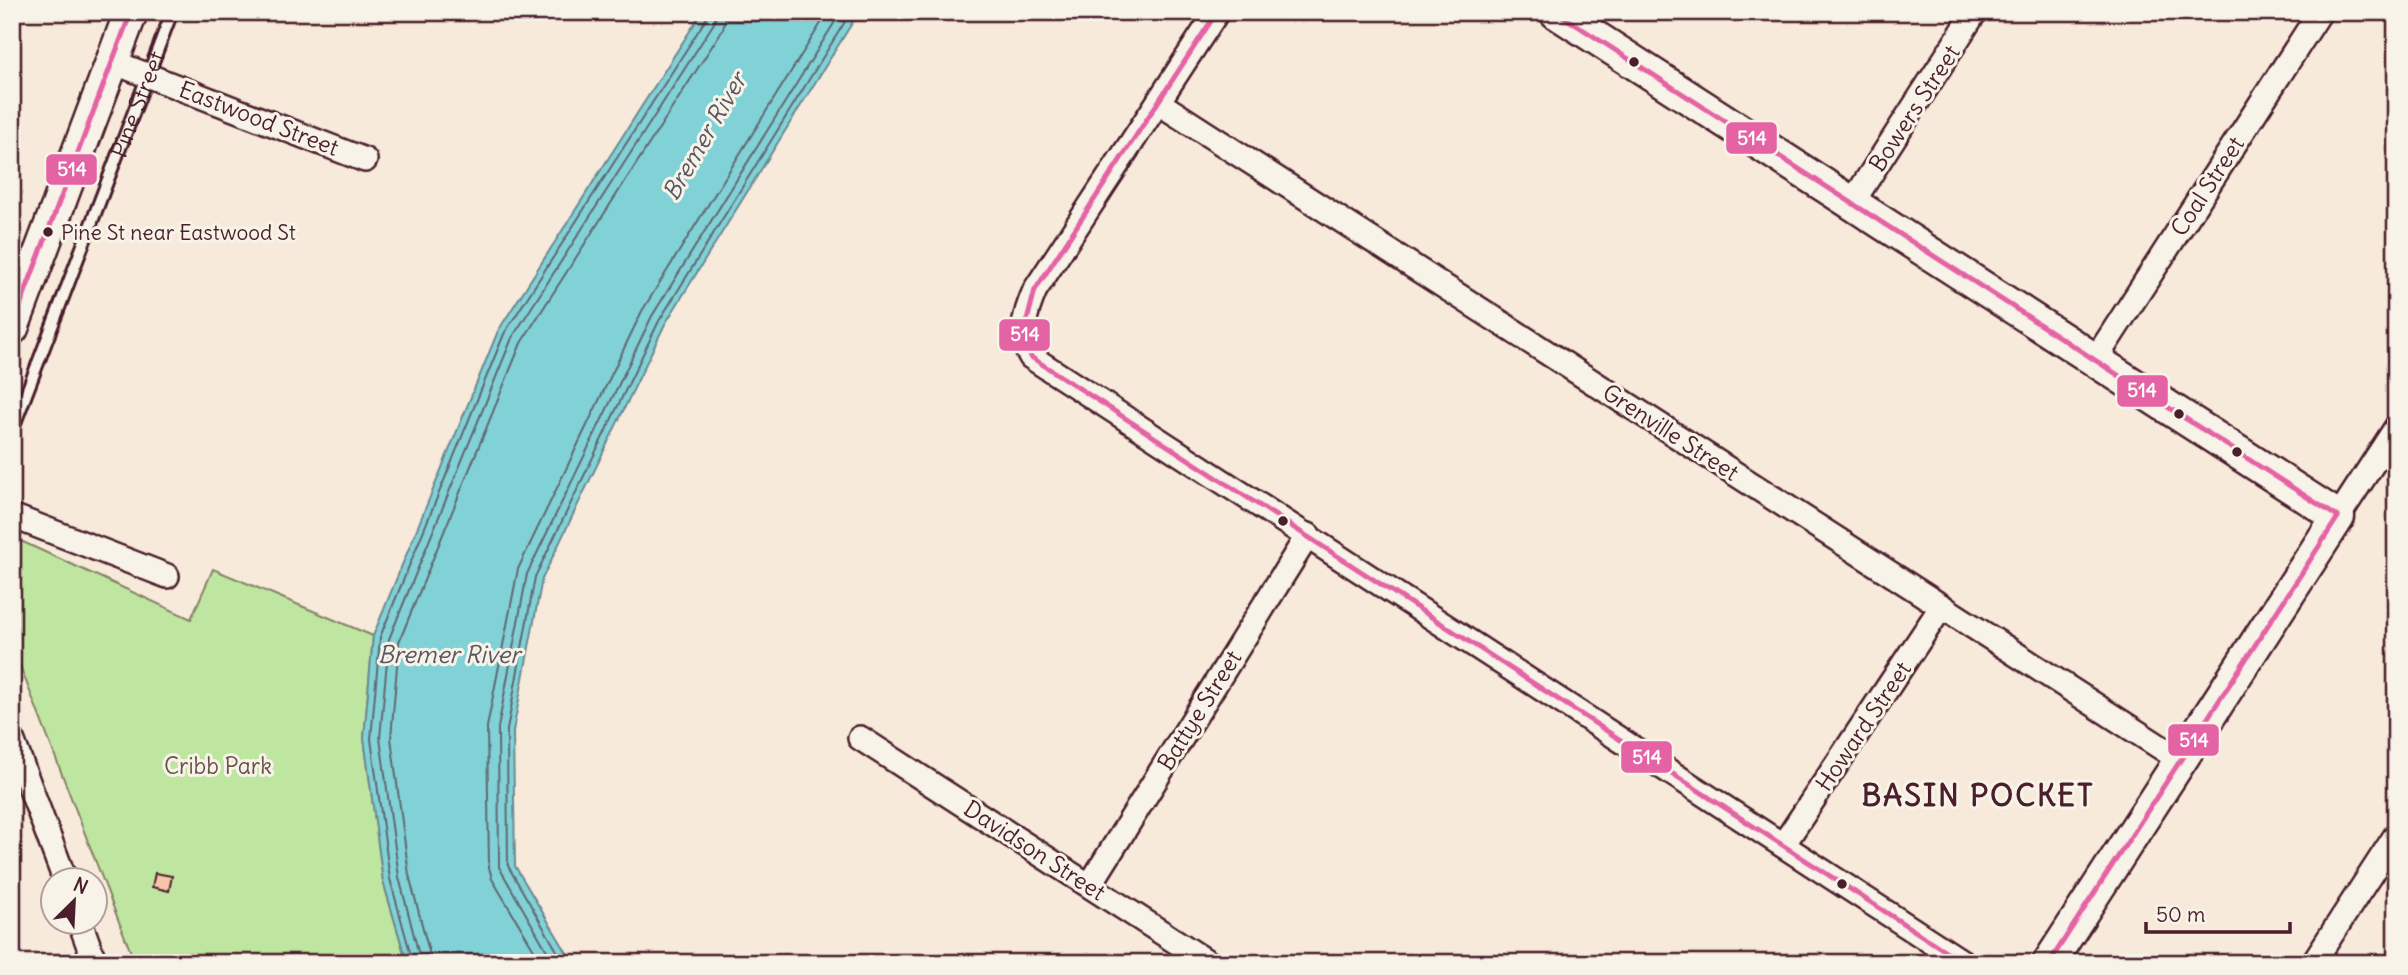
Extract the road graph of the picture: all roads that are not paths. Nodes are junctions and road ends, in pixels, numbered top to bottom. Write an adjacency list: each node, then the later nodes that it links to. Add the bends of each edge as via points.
1 (131, 12): 7 (street, Pine Street)
2 (172, 12): 8 (lane, Pine Street)
3 (1217, 12): 9 (street)
4 (1556, 12): 11 (street)
5 (1975, 12): 11 (street, Bowers Street)
6 (2320, 12): 13 (street, Coal Street)
7 (113, 62): 8 (street, Eastwood Street); 12 (street, Pine Street)
8 (148, 75): 10 (street, Eastwood Street); 15 (lane, Pine Street)
9 (1159, 103): 18 (street, via 1035,290 1024,319 1026,349 1038,362); 20 (street, Grenville Street)
10 (365, 160)
11 (1852, 204): 13 (street)
12 (12, 328)
13 (2095, 360): 17 (street)
14 (2396, 428): 17 (street)
15 (12, 431)
16 (12, 516): 19 (street)
17 (2338, 517): 23 (street)
18 (1308, 535): 25 (street); 27 (street, Battye Street)
19 (167, 576)
20 (1942, 606): 23 (street, Grenville Street); 25 (street, Howard Street)
21 (860, 738): 27 (street, Davidson Street)
22 (12, 739): 26 (street)
23 (2182, 761): 32 (street)
24 (2396, 835): 33 (street)
25 (1783, 845): 31 (street)
26 (60, 866)
27 (1090, 885): 30 (street, Davidson Street)
28 (85, 936): 29 (street)
29 (95, 963)
30 (1209, 963)
31 (1964, 963)
32 (2049, 963)
33 (2313, 963)

